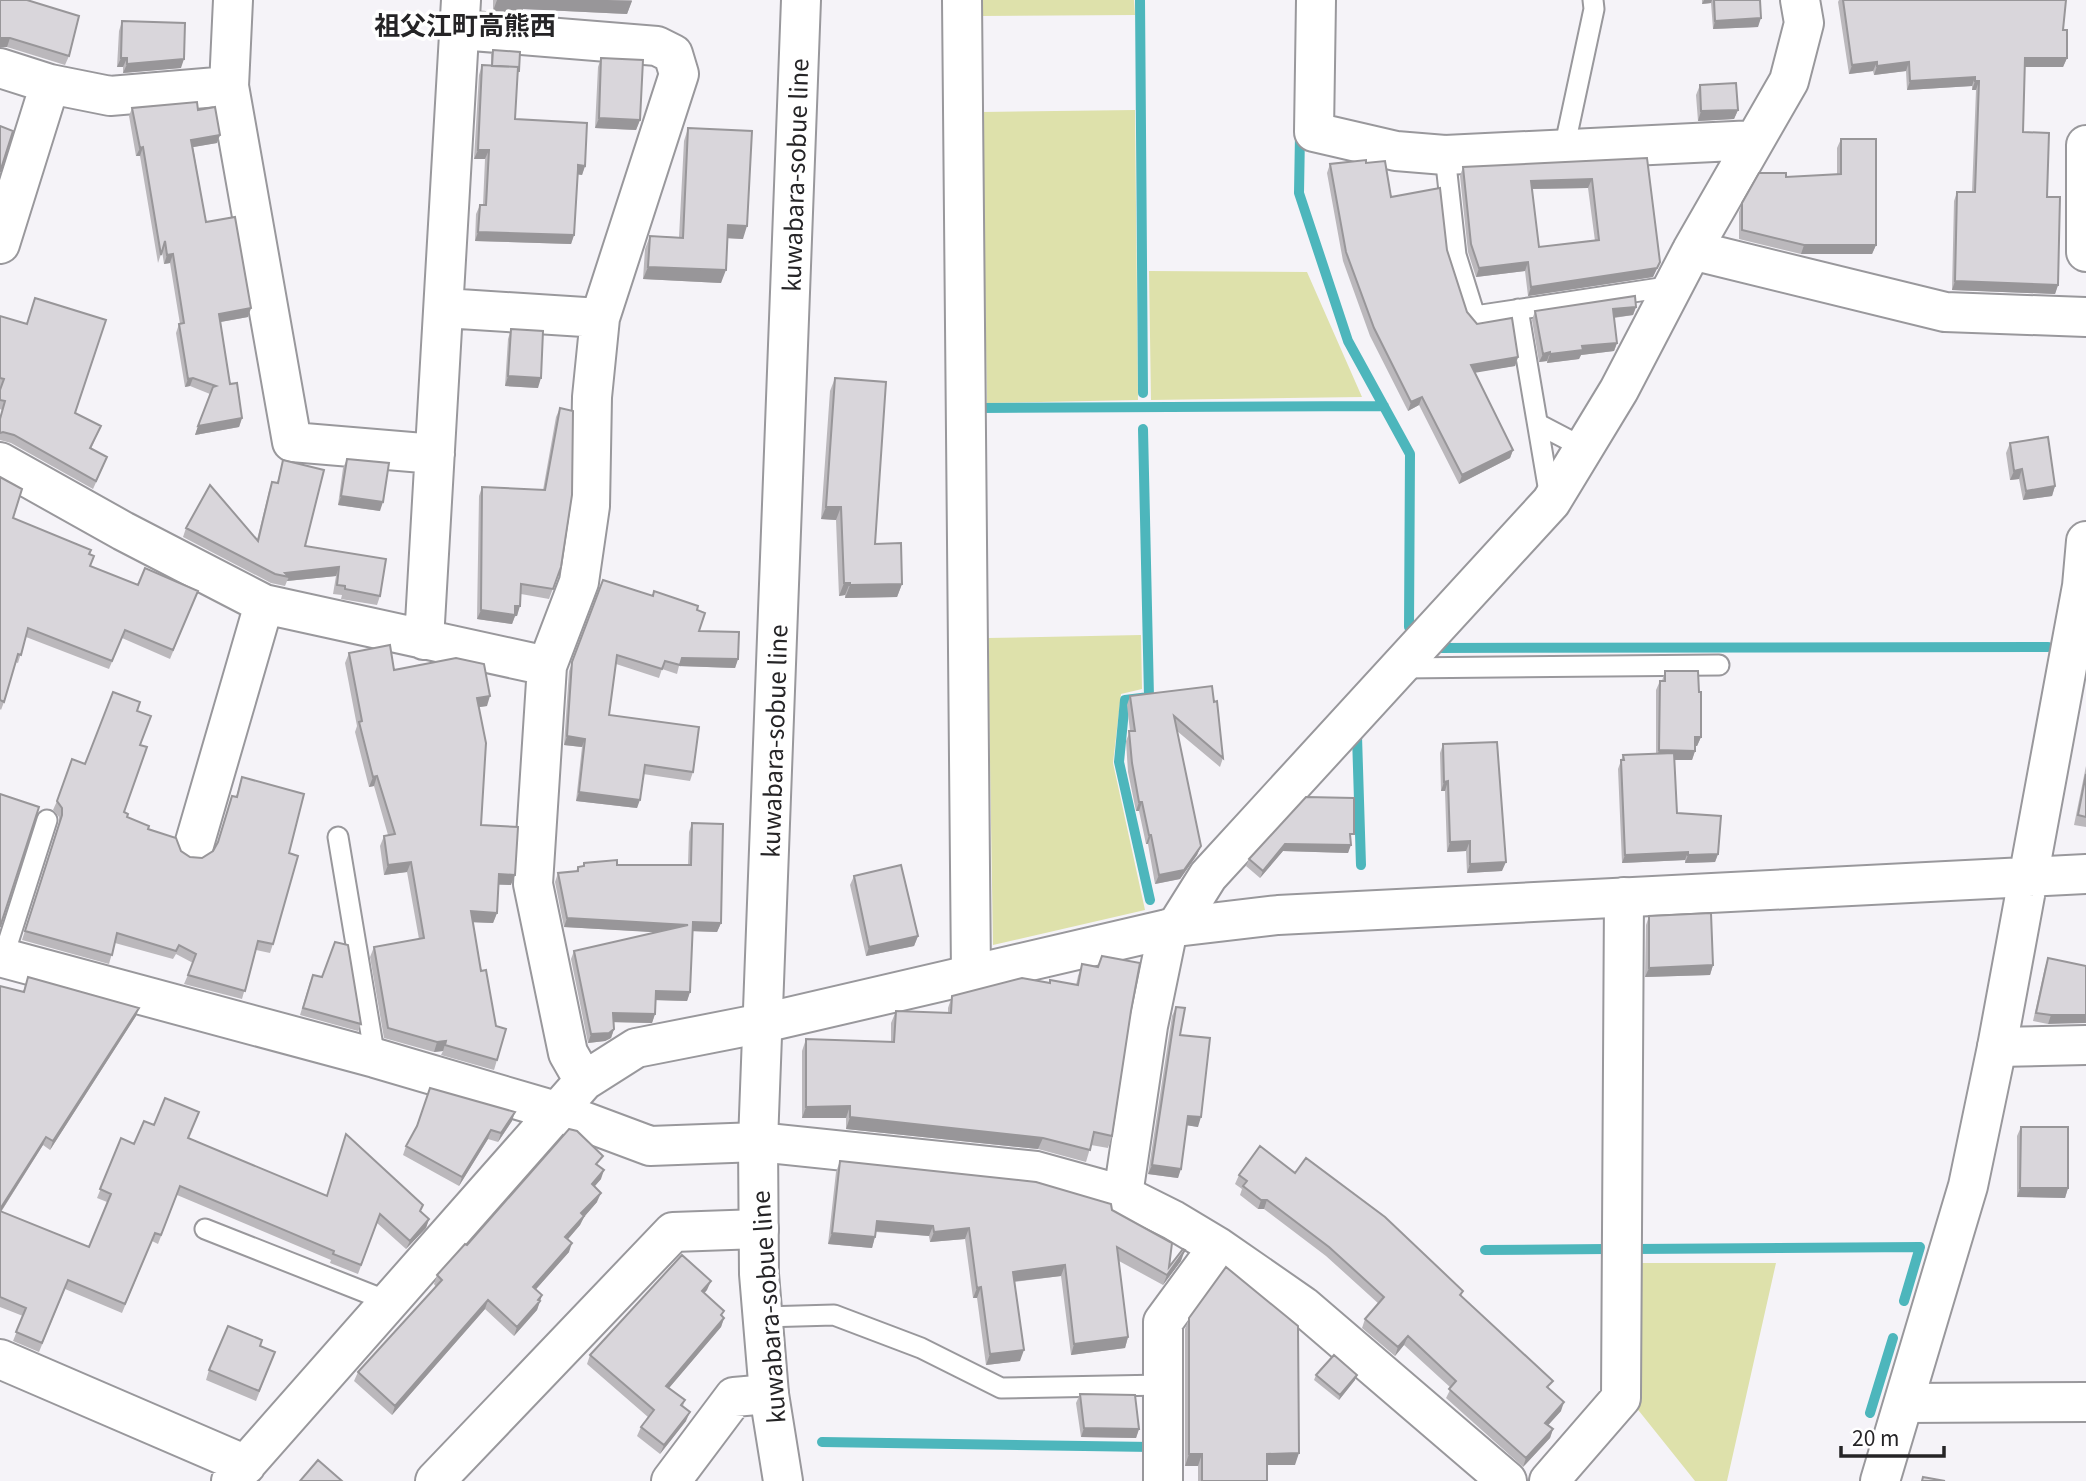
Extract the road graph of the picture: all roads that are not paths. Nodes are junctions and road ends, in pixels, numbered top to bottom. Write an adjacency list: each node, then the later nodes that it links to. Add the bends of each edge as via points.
1 (233, 0): 10 (street)
2 (801, 0): 43 (street, kuwabara-sobue line)
3 (962, 0): 42 (street)
4 (1316, 0): 14 (street, via 1314,132 1396,151)
5 (1593, 0): 13 (lane)
6 (1800, 0): 11 (street, via 1804,23 1789,81)
7 (461, 15): 19 (street); 22 (street, via 657,46 673,54 678,74)
8 (0, 68): 9 (street)
9 (50, 85): 10 (street, via 110,96); 15 (street)
10 (229, 86): 25 (street, via 292,442)
11 (1755, 140): 13 (street); 16 (street)
12 (2086, 145): 17 (street)
13 (1564, 149): 14 (street)
14 (1445, 155): 20 (lane, via 1456,255 1475,316)
15 (0, 244)
16 (1692, 250): 18 (street); 21 (street, via 1945,312)
17 (2086, 252)
18 (1673, 286): 20 (lane); 24 (street)
19 (444, 308): 22 (street); 25 (street)
20 (1518, 309): 23 (lane)
21 (2086, 317)
22 (600, 318): 32 (street, via 592,397 590,506 579,582)
23 (1538, 424): 24 (lane); 27 (lane)
24 (1584, 448): 27 (street)
25 (435, 454): 30 (street)
26 (0, 462): 29 (street)
27 (1551, 502): 33 (street)
28 (2086, 541): 38 (street)
29 (264, 604): 30 (street); 36 (street)
30 (424, 639): 32 (street)
31 (1719, 664): 33 (lane)
32 (547, 667): 47 (street, via 533,884 568,1053)
33 (1401, 668): 40 (street, via 1208,876)
34 (47, 820): 41 (lane)
35 (338, 837): 46 (lane)
36 (194, 845)
37 (2086, 874): 38 (street)
38 (2029, 876): 39 (street); 45 (street)
39 (1624, 897): 40 (street, via 1278,915); 67 (street, via 1621,1398)
40 (1172, 928): 42 (street); 50 (street, via 1148,1026)
41 (1, 957): 46 (street)
42 (971, 975): 43 (street)
43 (763, 1023): 47 (street, via 636,1048); 49 (street, kuwabara-sobue line)
44 (2086, 1045): 45 (street)
45 (1997, 1047): 60 (street, via 1968,1186)
46 (375, 1058): 48 (street)
47 (584, 1081): 48 (street)
48 (559, 1112): 49 (street, via 650,1146); 54 (street)
49 (758, 1142): 50 (street, via 1037,1171); 52 (street, kuwabara-sobue line)
50 (1122, 1195): 53 (street)
51 (205, 1229): 54 (lane)
52 (759, 1229): 55 (street, kuwabara-sobue line); 63 (street, via 673,1232)
53 (1218, 1247): 57 (street, via 1163,1322); 62 (street, via 1303,1306)
54 (390, 1302): 61 (street)
55 (763, 1317): 57 (lane, via 834,1315 921,1348 1001,1388); 58 (street, kuwabara-sobue line)
56 (0, 1359): 61 (street)
57 (1163, 1385): 66 (street)
58 (769, 1394): 64 (street, via 734,1397); 65 (street, kuwabara-sobue line)
59 (2086, 1402): 60 (street)
60 (1904, 1403): 68 (street)
61 (238, 1473)
62 (1484, 1473)
63 (435, 1481)
64 (671, 1481)
65 (783, 1481)
66 (1163, 1481)
67 (1549, 1481)
68 (1880, 1481)

